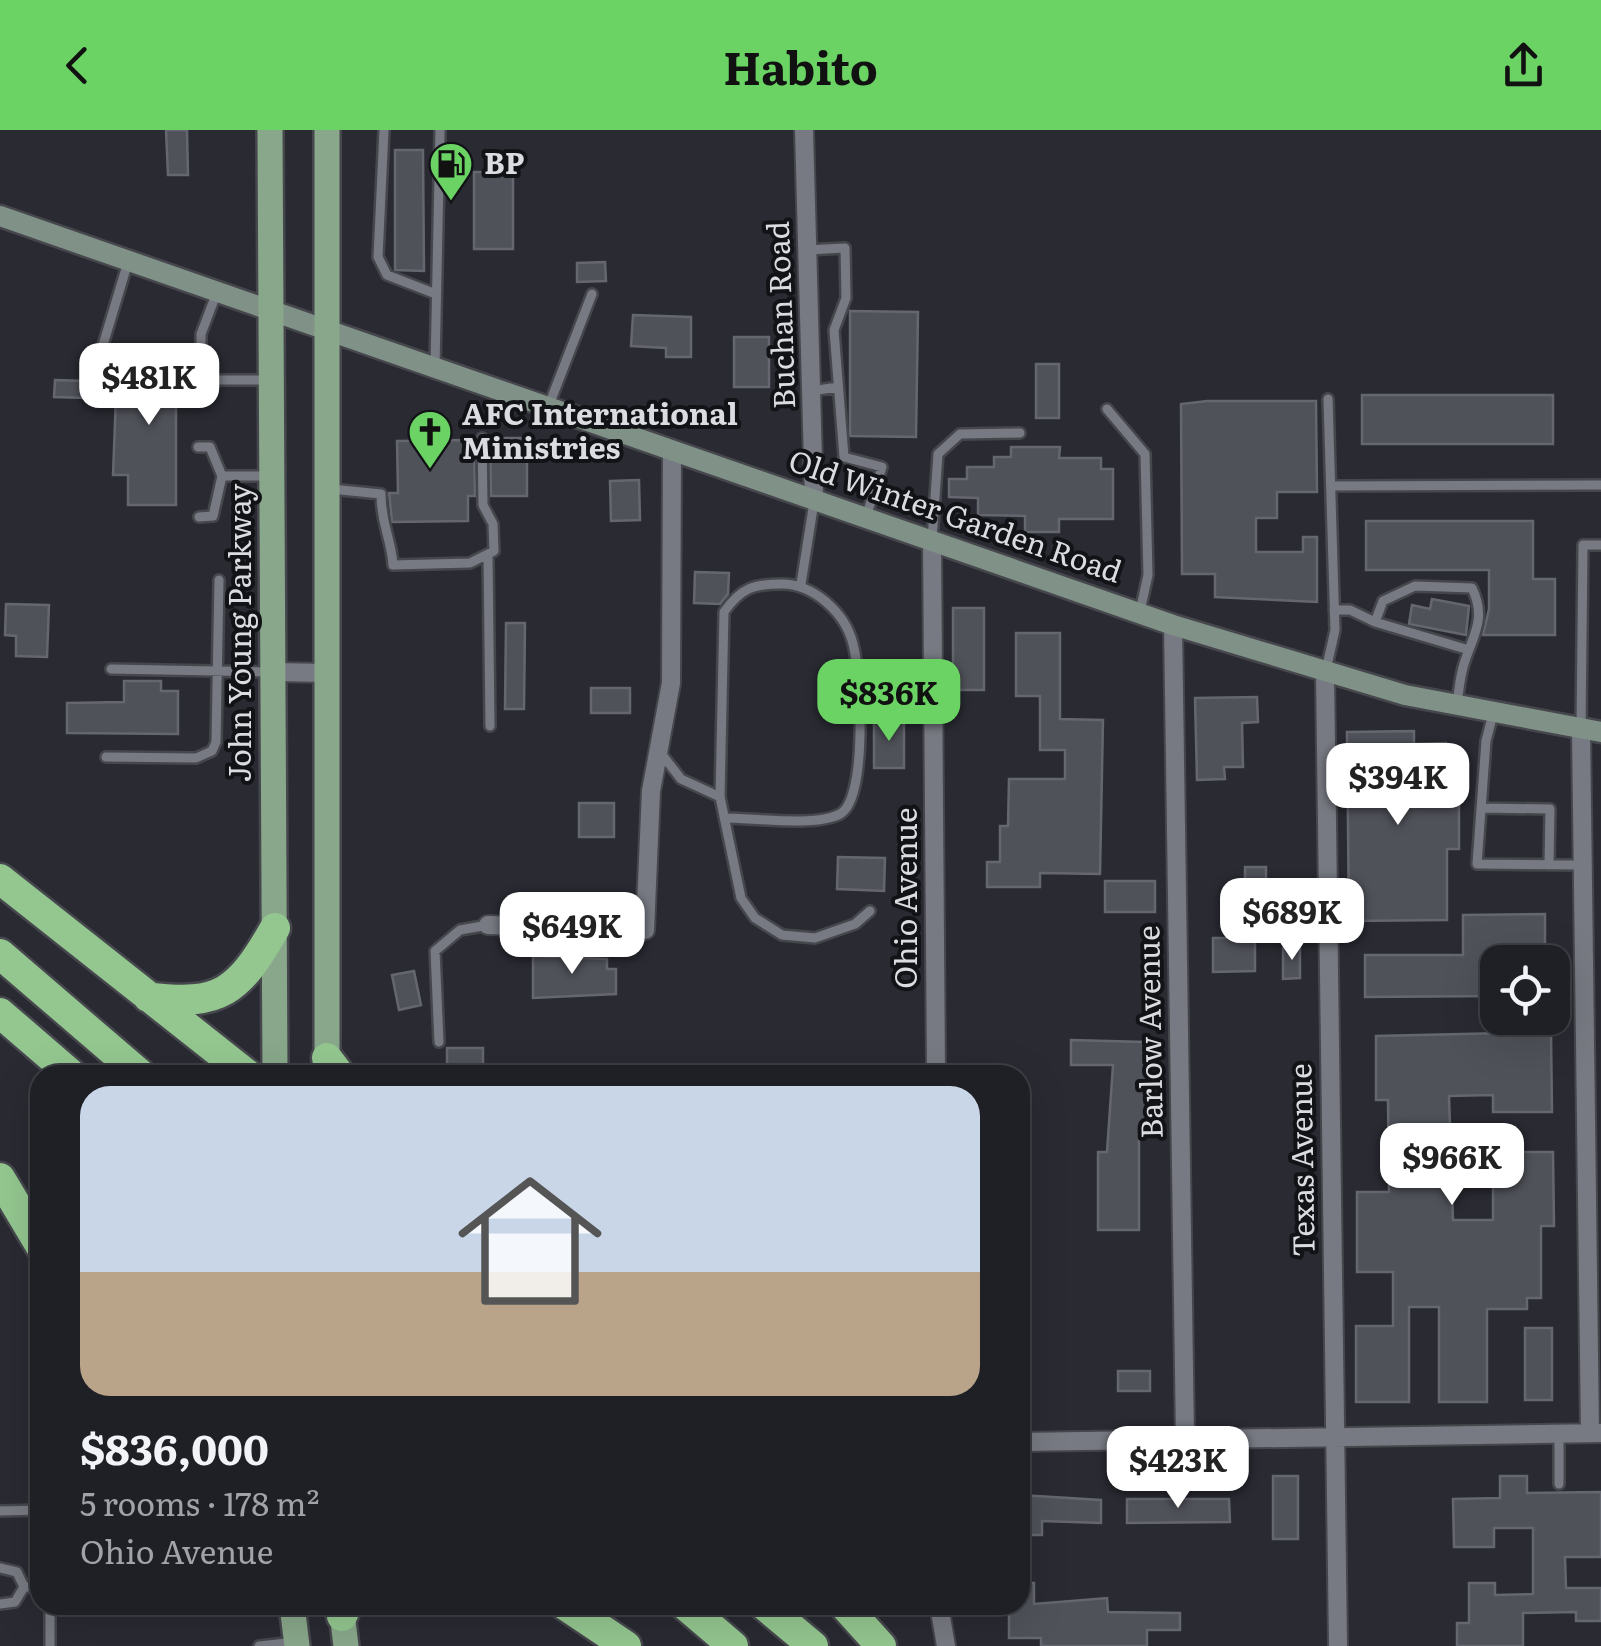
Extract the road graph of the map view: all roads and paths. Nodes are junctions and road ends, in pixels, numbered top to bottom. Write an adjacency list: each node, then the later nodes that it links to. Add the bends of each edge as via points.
1 (270, 130): 12 (main road, John Young Parkway)
2 (327, 130): 13 (main road)
3 (384, 130): 10 (lane, via 378,256 387,275)
4 (440, 130): 10 (lane)
5 (804, 130): 7 (street, Buchan Road)
6 (0, 216): 8 (main road, Old Winter Garden Road)
7 (807, 250): 17 (lane, via 844,248 846,298 834,330); 18 (street, Buchan Road)
8 (129, 260): 9 (main road, Old Winter Garden Road); 14 (lane)
9 (218, 290): 12 (main road, Old Winter Garden Road); 16 (lane, via 201,334 201,380)
10 (436, 294): 15 (lane)
11 (592, 294): 20 (lane)
12 (271, 308): 13 (main road, Old Winter Garden Road); 16 (main road, John Young Parkway)
13 (328, 328): 15 (main road, Old Winter Garden Road); 30 (main road)
14 (103, 345)
15 (435, 367): 20 (main road, Old Winter Garden Road)
16 (272, 380): 27 (main road, John Young Parkway)
17 (838, 387): 18 (lane); 33 (lane, via 844,456 882,467)
18 (812, 391): 31 (street, Buchan Road)
19 (1328, 399): 29 (lane)
20 (548, 407): 25 (main road, Old Winter Garden Road)
21 (1107, 409): 40 (lane, via 1145,454 1148,575)
22 (1020, 433): 34 (lane, via 960,434 938,454)
23 (482, 438): 36 (lane, via 483,505 494,524)
24 (198, 448): 26 (lane, via 210,447)
25 (672, 451): 31 (main road, Old Winter Garden Road); 53 (street, via 671,682)
26 (222, 476): 27 (lane); 32 (lane, via 212,516)
27 (272, 476): 46 (main road, John Young Parkway)
28 (1601, 484): 29 (lane)
29 (1331, 486): 39 (lane)
30 (328, 489): 36 (lane, via 381,494 381,528 398,568); 47 (main road)
31 (814, 499): 33 (main road, Old Winter Garden Road); 38 (lane)
32 (199, 517)
33 (866, 517): 34 (main road, Old Winter Garden Road)
34 (932, 540): 40 (main road, Old Winter Garden Road); 73 (street, Ohio Avenue)
35 (1601, 545): 52 (lane, via 1584,544)
36 (488, 556): 51 (lane)
37 (220, 580): 45 (lane)
38 (801, 584): 55 (lane, via 754,584 737,593 724,612); 57 (lane, via 833,608 853,642 856,796 828,819)
39 (1334, 610): 41 (lane); 48 (lane)
40 (1140, 614): 42 (main road, Old Winter Garden Road)
41 (1374, 622): 43 (lane); 43 (lane, via 1384,601 1415,586 1472,588 1480,606)
42 (1173, 625): 48 (main road, Old Winter Garden Road); 79 (street, Barlow Avenue)
43 (1469, 650): 49 (lane)
44 (111, 668): 45 (lane)
45 (218, 671): 46 (lane); 54 (lane, via 212,751 196,758)
46 (274, 672): 47 (street); 63 (main road, John Young Parkway)
47 (328, 673): 72 (main road)
48 (1325, 674): 49 (main road, Old Winter Garden Road); 78 (street, Texas Avenue)
49 (1456, 706): 50 (main road, Old Winter Garden Road)
50 (1493, 714): 52 (main road, Old Winter Garden Road); 56 (lane)
51 (490, 726)
52 (1591, 731): 59 (street)
53 (659, 750): 55 (lane, via 681,779); 62 (street, via 645,930)
54 (106, 757)
55 (720, 797): 57 (lane)
56 (1481, 808): 58 (lane, via 1550,809); 58 (lane, via 1477,864)
57 (724, 818): 61 (lane, via 741,898 755,918 782,935 815,938 855,924)
58 (1549, 865): 59 (lane)
59 (1582, 866): 77 (street)
60 (0, 879): 65 (highway)
61 (870, 911)
62 (488, 925): 67 (lane, via 460,930 435,951)
63 (274, 928): 65 (highway, via 244,977 219,996 192,1003); 71 (main road, John Young Parkway)
64 (0, 954): 69 (highway)
65 (148, 997): 70 (highway)
66 (0, 1013): 68 (highway)
67 (439, 1042)
68 (60, 1065)
69 (129, 1065)
70 (235, 1065)
71 (275, 1065)
72 (332, 1065)
73 (936, 1065)
74 (0, 1178): 75 (highway)
75 (30, 1228)
76 (1560, 1433): 77 (street); 78 (street); 81 (lane)
77 (1596, 1433)
78 (1333, 1434): 79 (street); 103 (street, Texas Avenue)
79 (1185, 1438): 80 (street)
80 (1030, 1442)
81 (1560, 1484)
82 (30, 1510): 83 (lane)
83 (0, 1511)
84 (0, 1568): 85 (lane, via 17,1572)
85 (24, 1588): 86 (lane); 87 (lane, via 15,1602)
86 (30, 1588)
87 (0, 1604)
88 (50, 1615): 96 (lane)
89 (293, 1615): 95 (main road)
90 (580, 1615): 98 (highway)
91 (697, 1615): 99 (highway)
92 (776, 1615): 100 (highway)
93 (853, 1615): 101 (highway)
94 (941, 1615): 102 (street)
95 (296, 1644): 97 (lane)
96 (50, 1646)
97 (259, 1646)
98 (626, 1646)
99 (733, 1646)
100 (813, 1646)
101 (882, 1646)
102 (946, 1646)
103 (1338, 1646)

